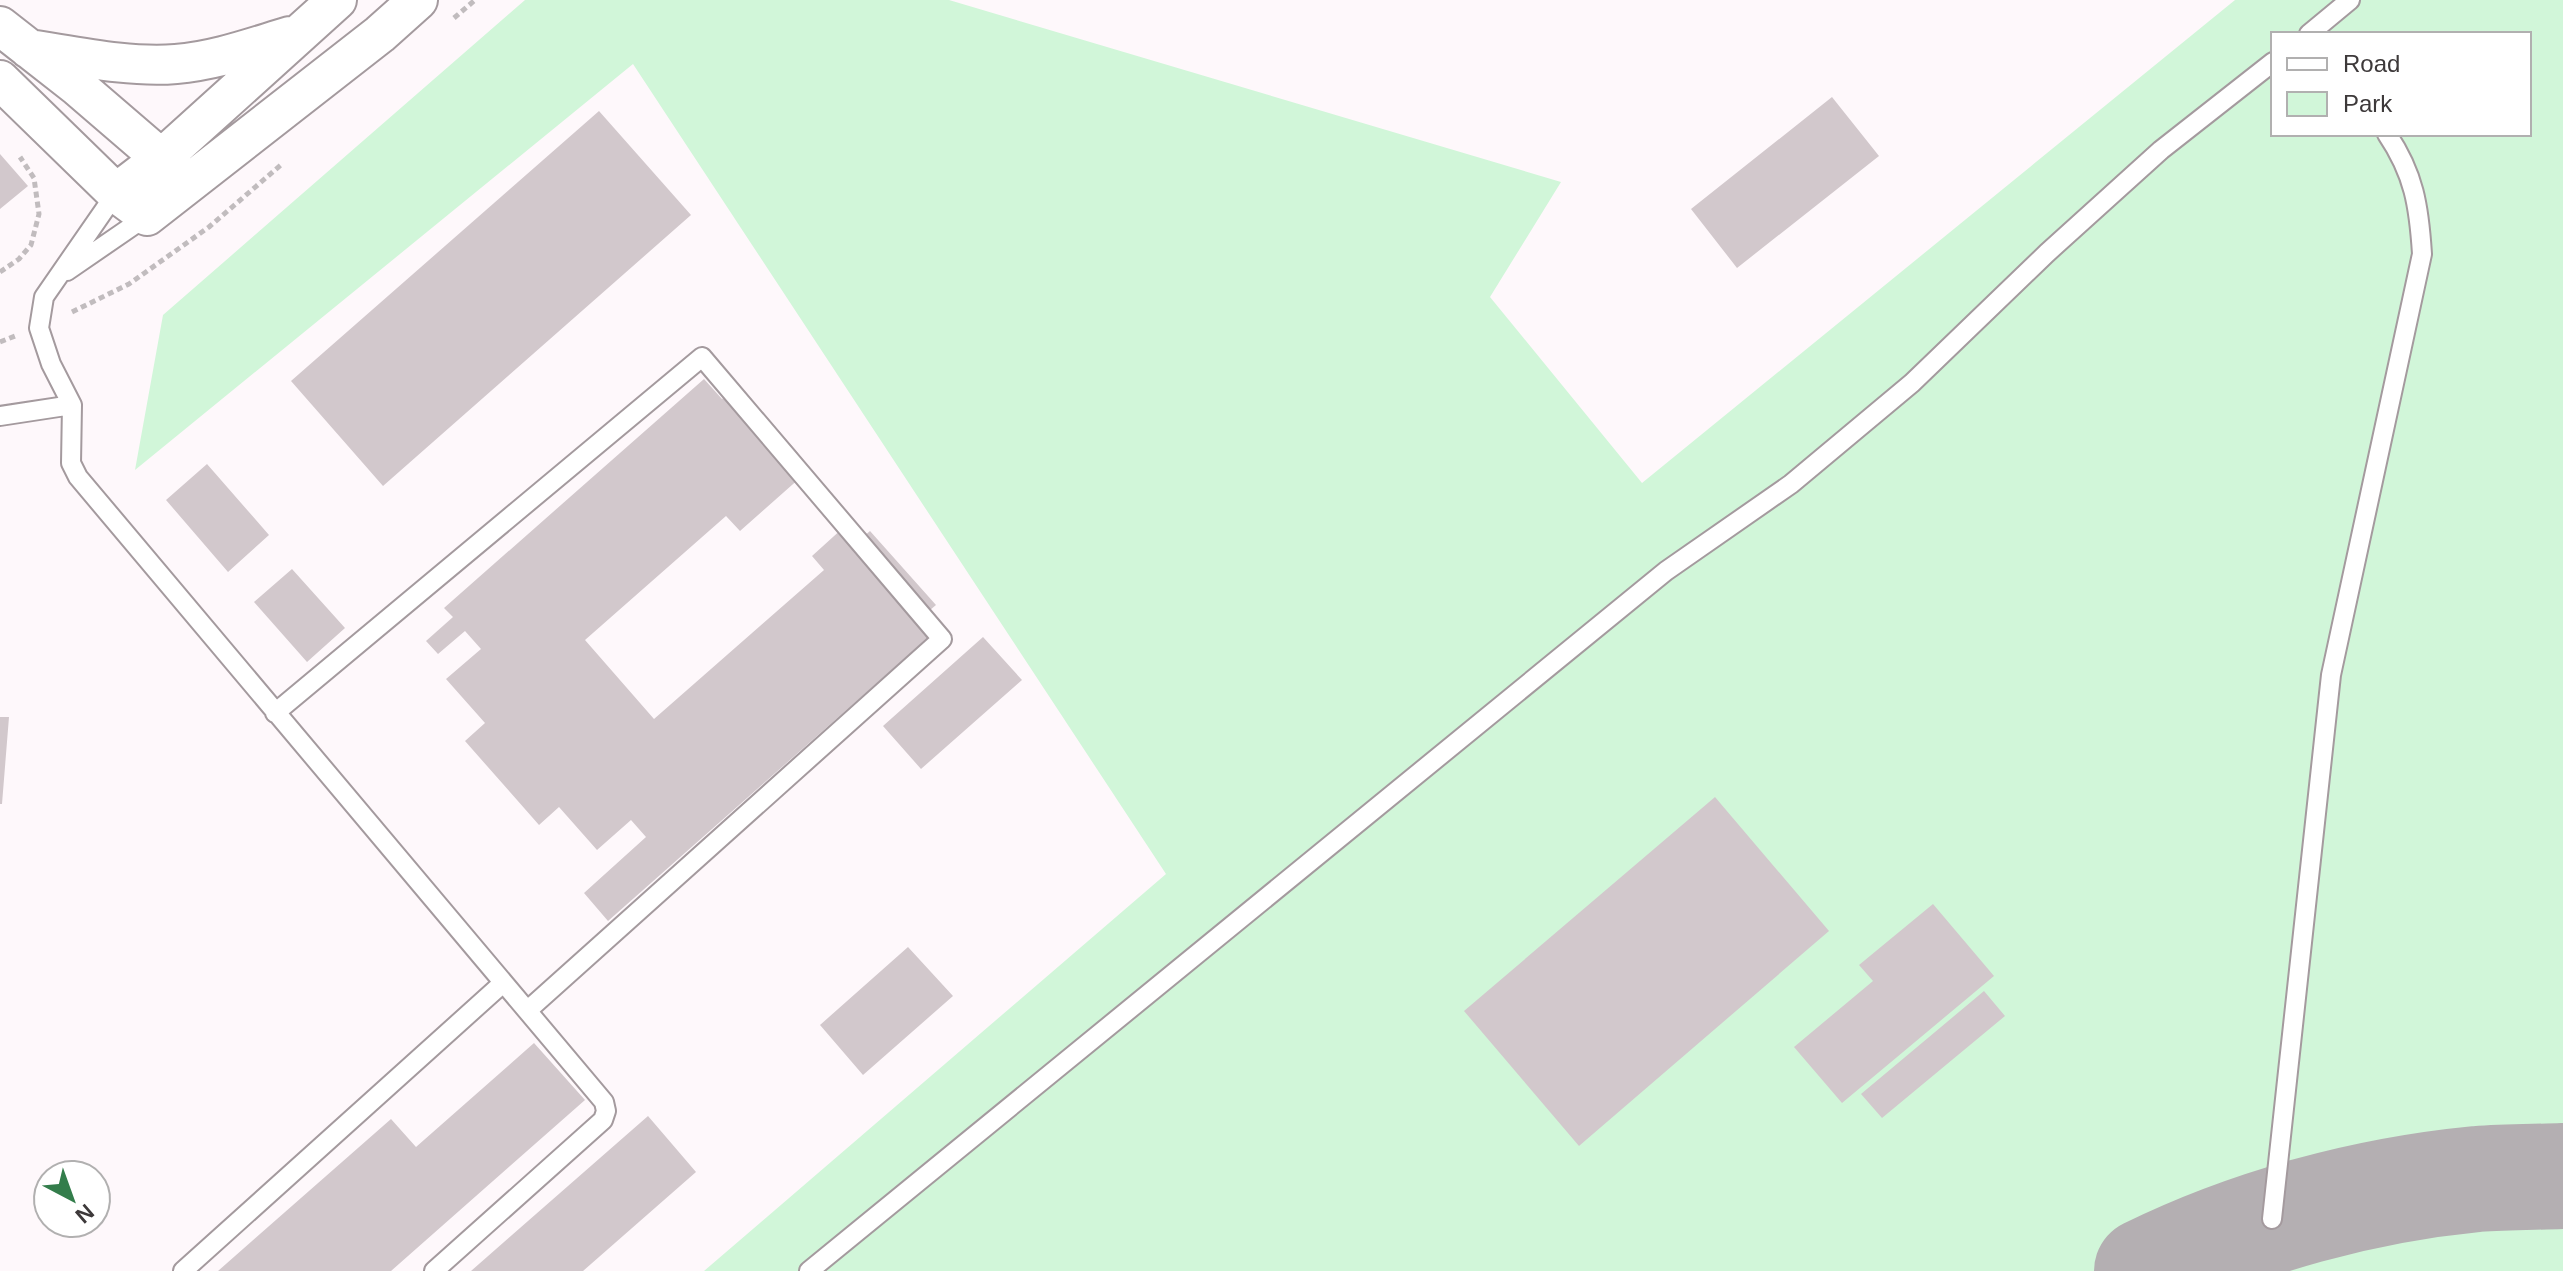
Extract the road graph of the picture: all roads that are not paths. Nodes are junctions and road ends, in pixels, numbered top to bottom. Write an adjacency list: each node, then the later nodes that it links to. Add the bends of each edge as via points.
1 (337, 0): 5 (street)
2 (418, 0): 10 (street, via 380,34)
3 (2350, 0): 4 (lane)
4 (2311, 32)
5 (299, 33): 6 (street, via 177,64 104,60); 10 (street)
6 (15, 38): 10 (street)
7 (2271, 64): 22 (lane, via 2161,150 1912,383 1803,474 1666,571)
8 (0, 80): 11 (street)
9 (2388, 136): 19 (lane, via 2402,156 2419,208 2422,254 2331,675)
10 (176, 170): 11 (street); 12 (street)
11 (116, 193): 12 (street); 13 (lane)
12 (147, 216): 13 (lane)
13 (57, 278): 14 (lane, via 44,297 39,328)
14 (72, 405): 15 (lane); 16 (lane, via 71,463 78,477)
15 (0, 416)
16 (275, 713): 17 (lane); 18 (lane, via 702,357 942,639)
17 (503, 983): 18 (lane); 20 (lane)
18 (528, 1010): 21 (lane, via 604,1102 603,1120)
19 (2272, 1219)
20 (183, 1271)
21 (434, 1271)
22 (809, 1271)

